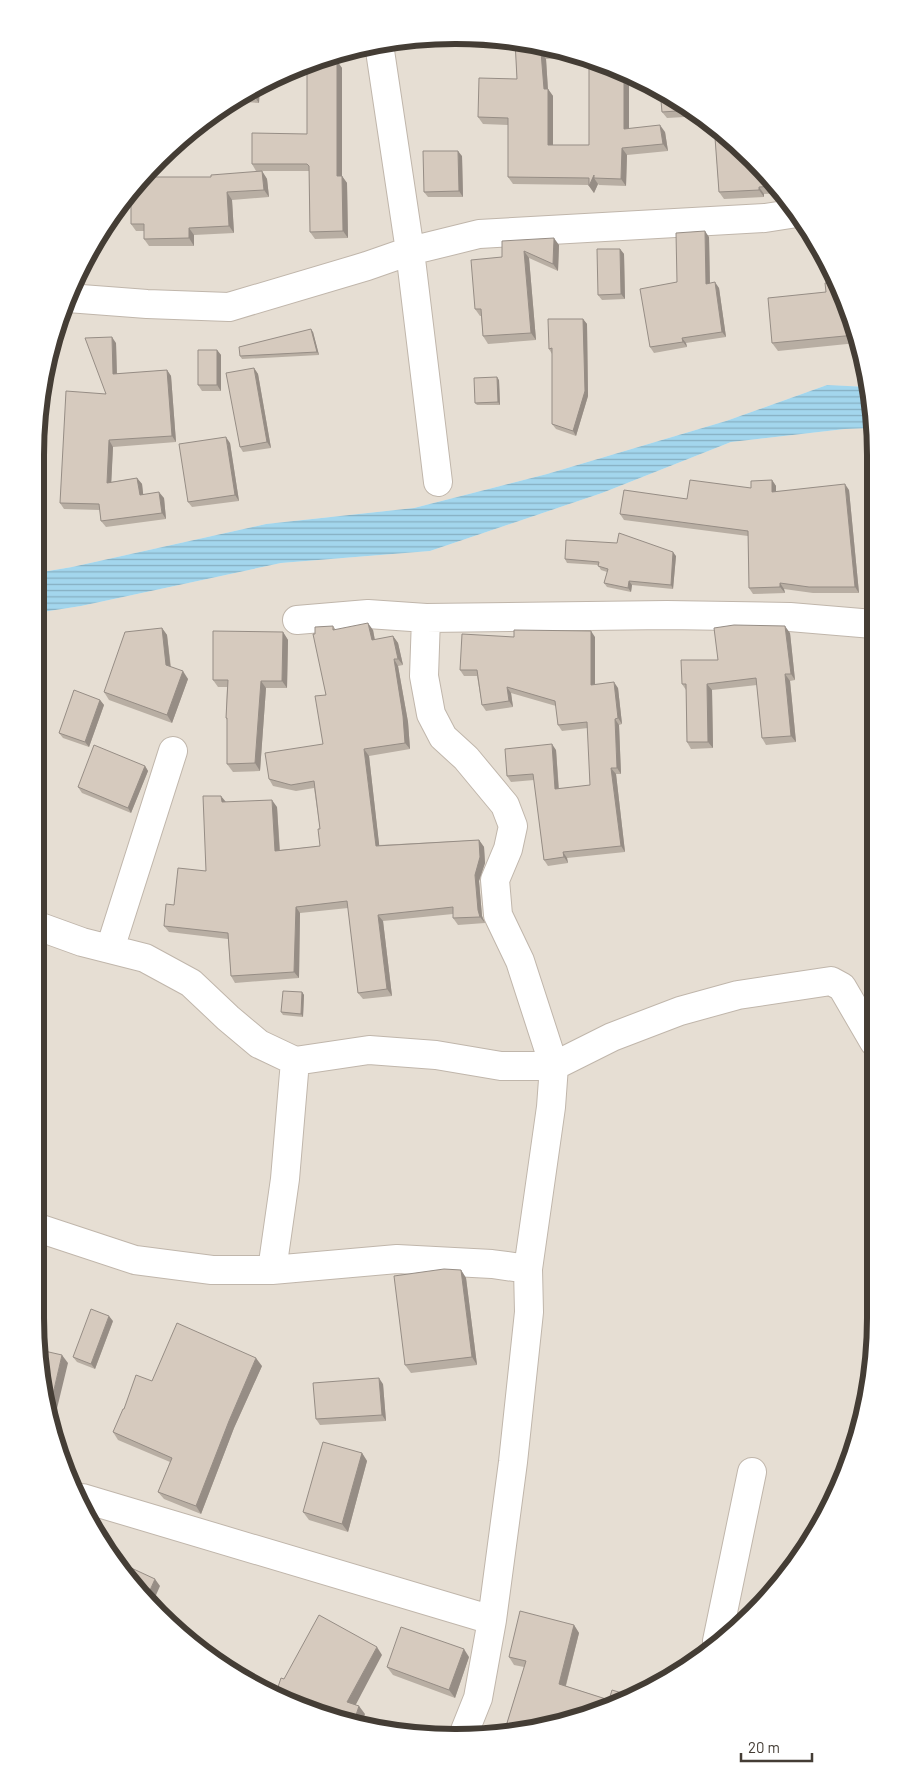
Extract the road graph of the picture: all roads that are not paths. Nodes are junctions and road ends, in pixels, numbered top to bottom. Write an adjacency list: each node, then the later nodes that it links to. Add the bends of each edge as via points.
1 (379, 51): 3 (street)
2 (789, 214): 3 (street, via 479,234)
3 (410, 251): 4 (street, via 229,307); 5 (street)
4 (75, 299)
5 (438, 482)
6 (426, 618): 7 (street, via 368,614); 8 (street, via 667,615 790,617); 14 (street, via 424,676 431,714 443,736 505,805 513,826 508,849 495,880 498,914 520,961)
7 (297, 620)
8 (867, 623)
9 (173, 751): 11 (street)
10 (44, 928): 11 (street)
11 (110, 949): 13 (street, via 145,958 191,983 259,1044)
12 (867, 1030): 14 (street, via 842,987 831,981 738,995 680,1011 612,1037)
13 (295, 1061): 14 (street, via 369,1050 436,1055 501,1066); 17 (street, via 285,1179)
14 (554, 1066): 16 (street)
15 (44, 1230): 17 (street, via 135,1260 212,1270)
16 (528, 1269): 17 (street, via 492,1264 397,1260); 20 (street, via 529,1312)
17 (272, 1270)
18 (752, 1472): 21 (street)
19 (86, 1499): 20 (street)
20 (492, 1620): 22 (street, via 478,1698)
21 (718, 1634)
22 (466, 1729)

